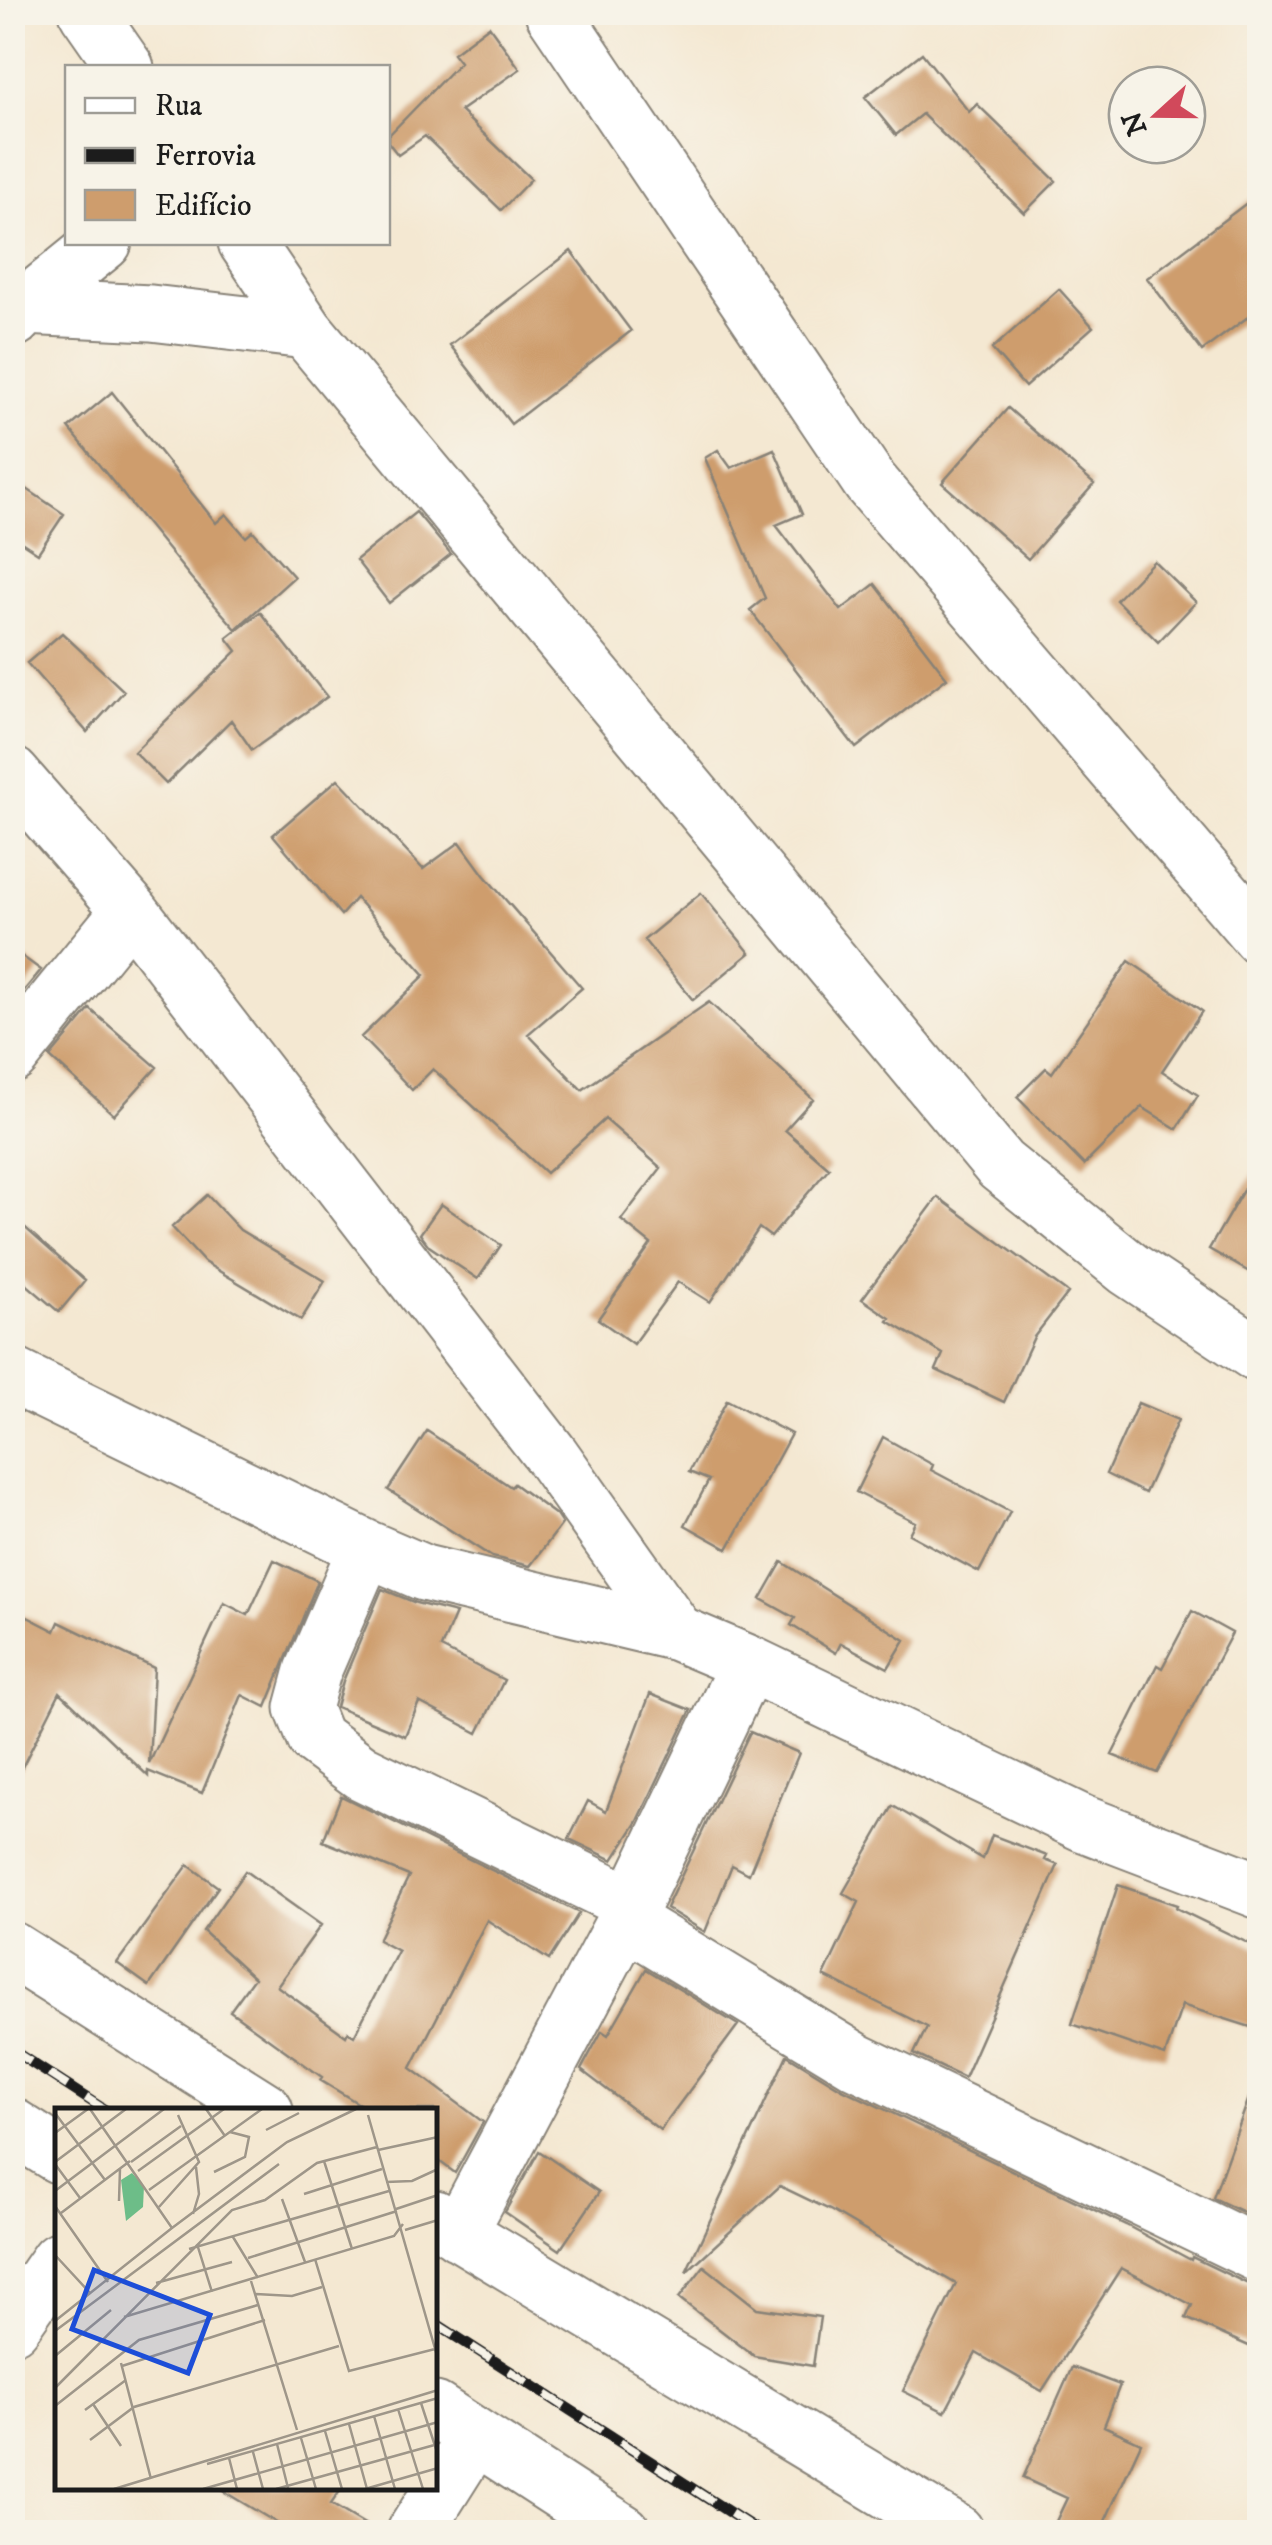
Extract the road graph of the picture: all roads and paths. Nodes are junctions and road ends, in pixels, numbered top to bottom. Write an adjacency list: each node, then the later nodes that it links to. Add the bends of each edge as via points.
1 (87, 12): 3 (street)
2 (552, 12): 10 (street, via 870,482)
3 (124, 65)
4 (100, 245): 6 (street)
5 (248, 245): 7 (street)
6 (18, 314): 7 (street, via 150,312)
7 (306, 331): 12 (street, via 1000,1165 1128,1268)
8 (12, 775): 9 (street)
9 (130, 910): 11 (street); 15 (street, via 551,1455)
10 (1260, 937)
11 (12, 1055)
12 (1260, 1356)
13 (12, 1375): 14 (street)
14 (366, 1548): 15 (street, via 424,1574); 18 (street, via 303,1708 315,1738 361,1772)
15 (677, 1633): 16 (street)
16 (748, 1663): 17 (street, via 1082,1823); 18 (street)
17 (1260, 1891)
18 (628, 1912): 23 (street); 24 (street, via 856,2061)
19 (12, 1950): 20 (street)
20 (262, 2108)
21 (12, 2126): 22 (street)
22 (55, 2153)
23 (447, 2225): 32 (street)
24 (1260, 2255)
25 (55, 2264): 26 (street)
26 (12, 2326)
27 (455, 2423): 28 (street); 31 (street)
28 (438, 2469)
29 (430, 2490): 30 (street)
30 (415, 2532)
31 (623, 2532)
32 (956, 2532)

